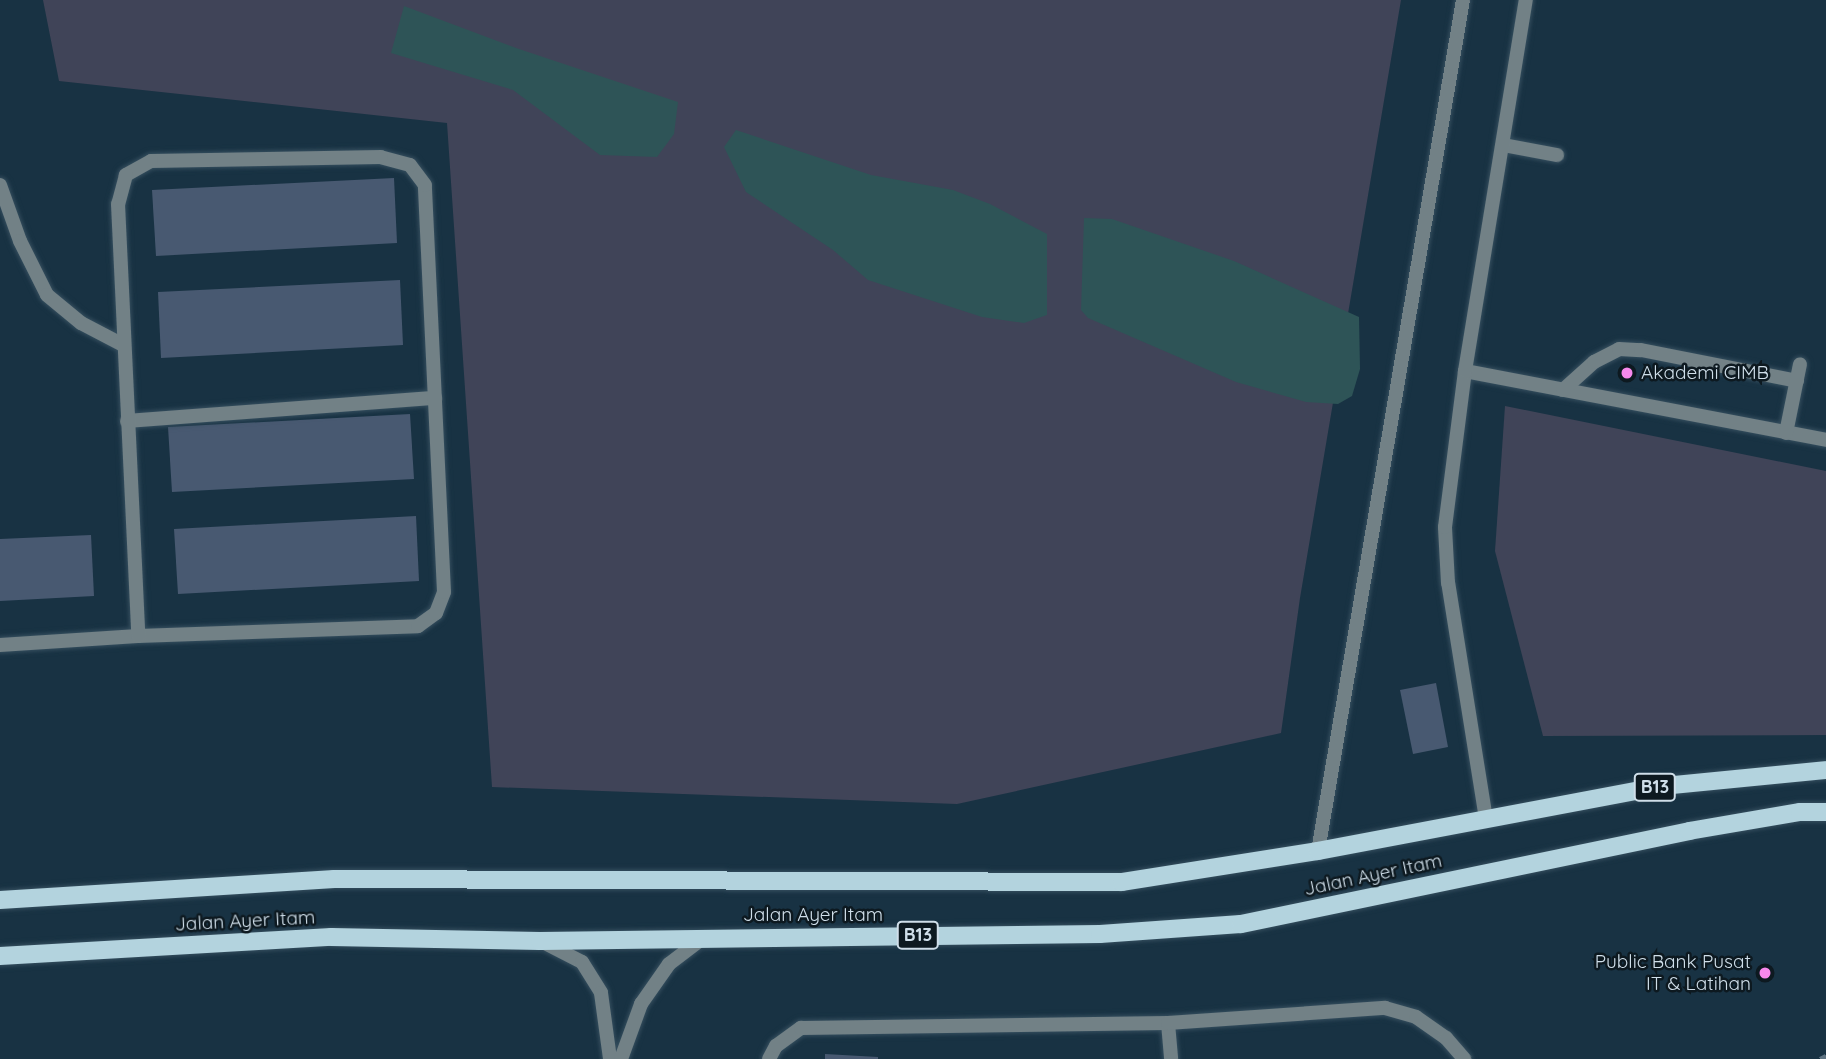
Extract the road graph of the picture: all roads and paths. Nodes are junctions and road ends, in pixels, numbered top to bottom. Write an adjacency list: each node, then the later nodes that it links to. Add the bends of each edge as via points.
1 (1463, 0): 20 (street)
2 (1527, 0): 3 (street)
3 (1503, 145): 4 (street); 8 (street)
4 (1558, 155)
5 (0, 185): 6 (street, via 20,242 47,295 81,323)
6 (122, 345): 11 (street, via 118,204 126,175 151,161 381,157 410,165 425,185); 12 (street)
7 (1800, 364): 9 (street)
8 (1465, 371): 10 (street); 19 (street, via 1445,527 1448,583)
9 (1797, 381): 10 (street, via 1619,349 1594,362); 13 (street)
10 (1563, 390): 13 (street)
11 (435, 398): 12 (street); 15 (street, via 444,592 436,613 418,626)
12 (127, 421): 15 (street)
13 (1786, 433): 14 (street)
14 (1826, 440)
15 (138, 636): 16 (street)
16 (0, 645)
17 (1826, 770): 19 (main road, Jalan Ayer Itam / B13, via 1662,786)
18 (1826, 812): 22 (main road, Jalan Ayer Itam / B13, via 1800,812 1689,831 1241,924 1100,934)
19 (1486, 819): 20 (main road, Jalan Ayer Itam / B13)
20 (1318, 851): 21 (main road, Jalan Ayer Itam / B13, via 1122,882 334,879)
21 (0, 900)
22 (704, 937): 23 (main road, Jalan Ayer Itam / B13); 28 (street, via 669,964 641,1004)
23 (540, 941): 24 (main road, Jalan Ayer Itam / B13, via 331,937); 27 (street, via 582,962 601,993)
24 (0, 956)
25 (1168, 1023): 29 (street, via 801,1028 776,1046); 30 (street); 31 (street, via 1385,1008 1416,1017 1446,1038)
26 (1826, 1056): 32 (path)
27 (610, 1059)
28 (621, 1059)
29 (769, 1059)
30 (1171, 1059)
31 (1464, 1059)
32 (1821, 1059)

